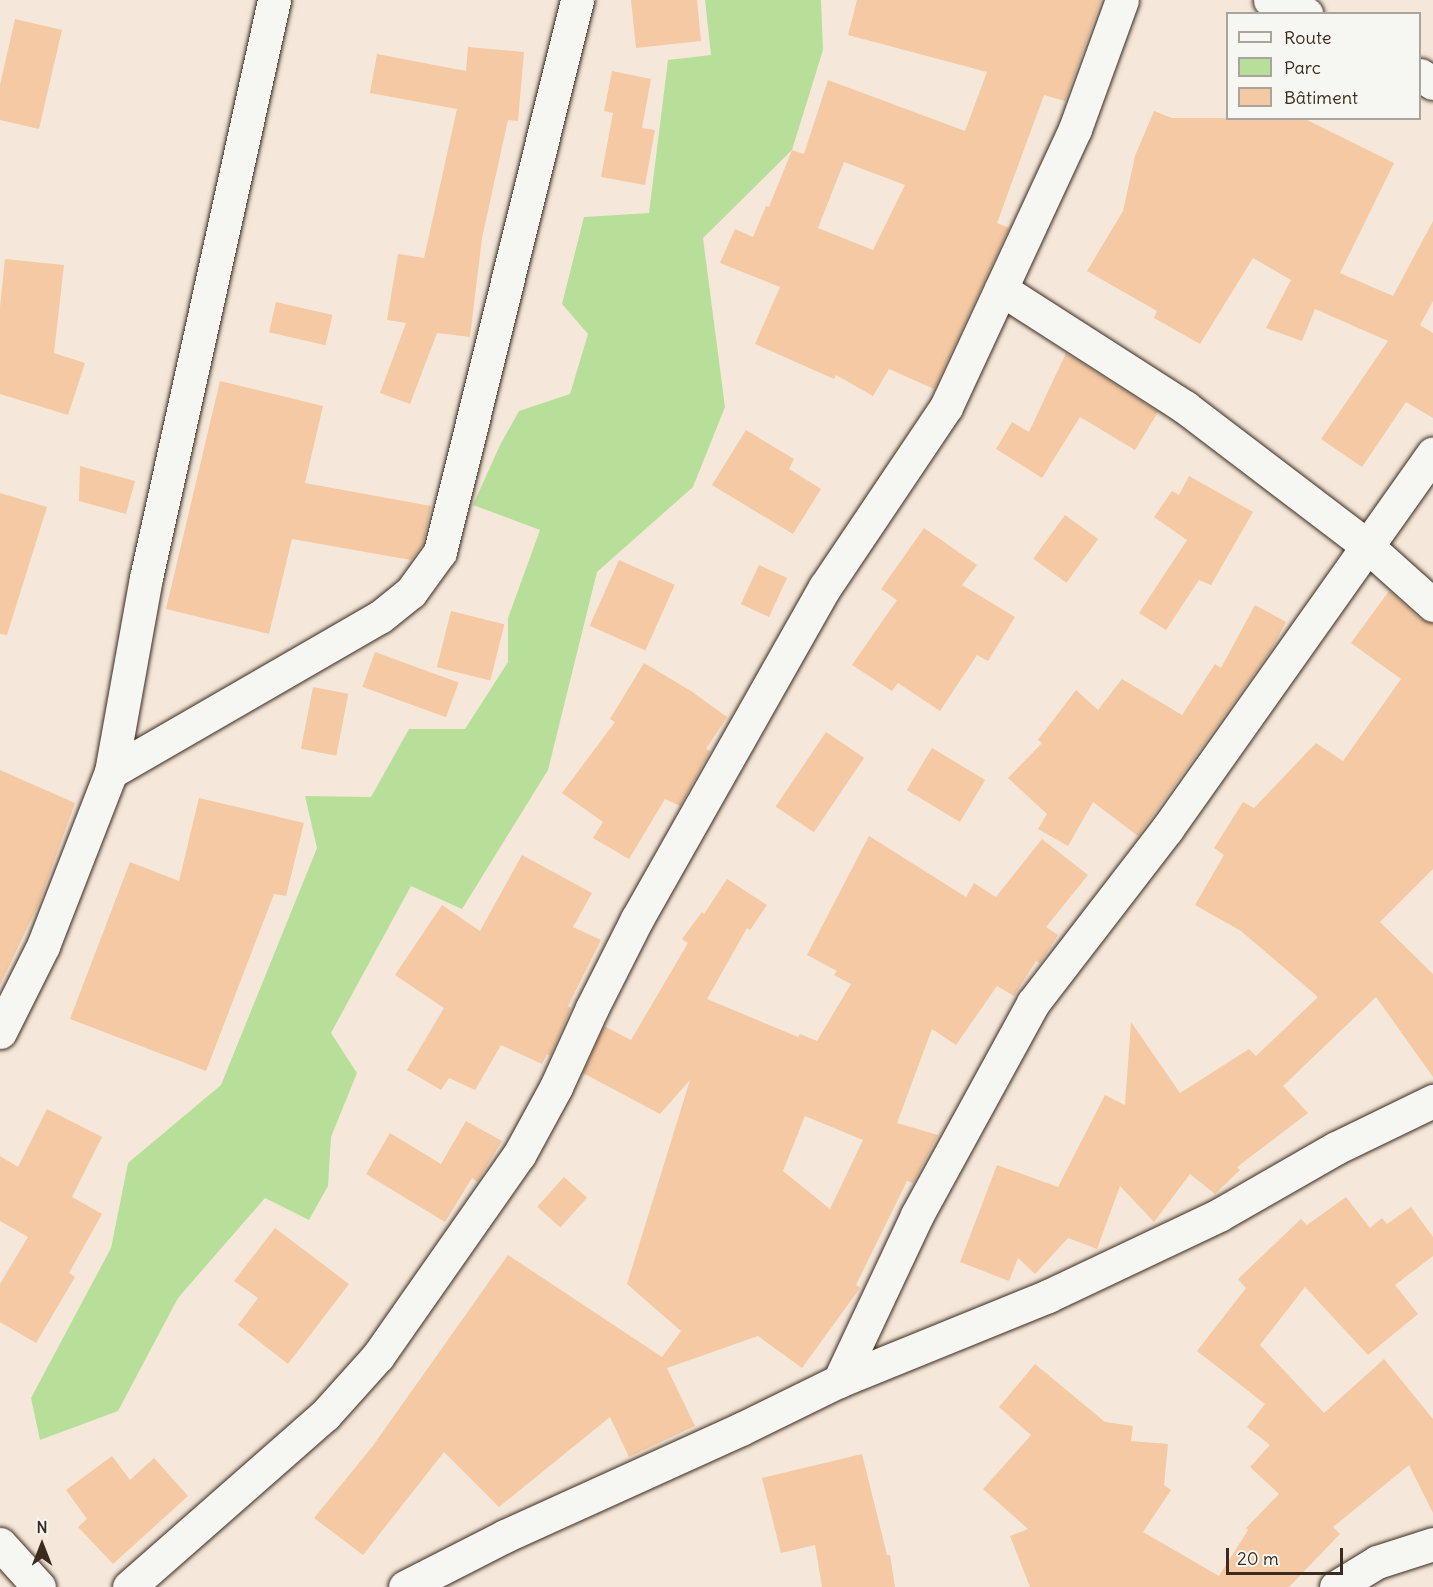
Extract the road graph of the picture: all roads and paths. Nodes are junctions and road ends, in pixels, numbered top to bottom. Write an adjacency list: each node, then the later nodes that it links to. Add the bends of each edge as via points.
1 (274, 0): 8 (street, via 146,578)
2 (577, 0): 8 (street, via 440,552 411,592 380,617)
3 (1122, 0): 4 (street, via 1075,129)
4 (1001, 289): 6 (street, via 1185,407); 15 (street, via 946,407 825,587 637,919 519,1155 378,1356 326,1415)
5 (1433, 454): 6 (street)
6 (1366, 545): 7 (street); 11 (street, via 1328,605 1167,830 1033,1004 917,1215)
7 (1433, 604)
8 (111, 772): 9 (street, via 43,946)
9 (0, 1032)
10 (1433, 1101): 11 (street, via 1336,1148 1219,1215 1059,1291)
11 (839, 1381): 16 (street, via 505,1536)
12 (0, 1544): 14 (street)
13 (1433, 1544): 17 (street, via 1377,1562)
14 (39, 1587)
15 (129, 1587)
16 (405, 1587)
17 (1336, 1587)

